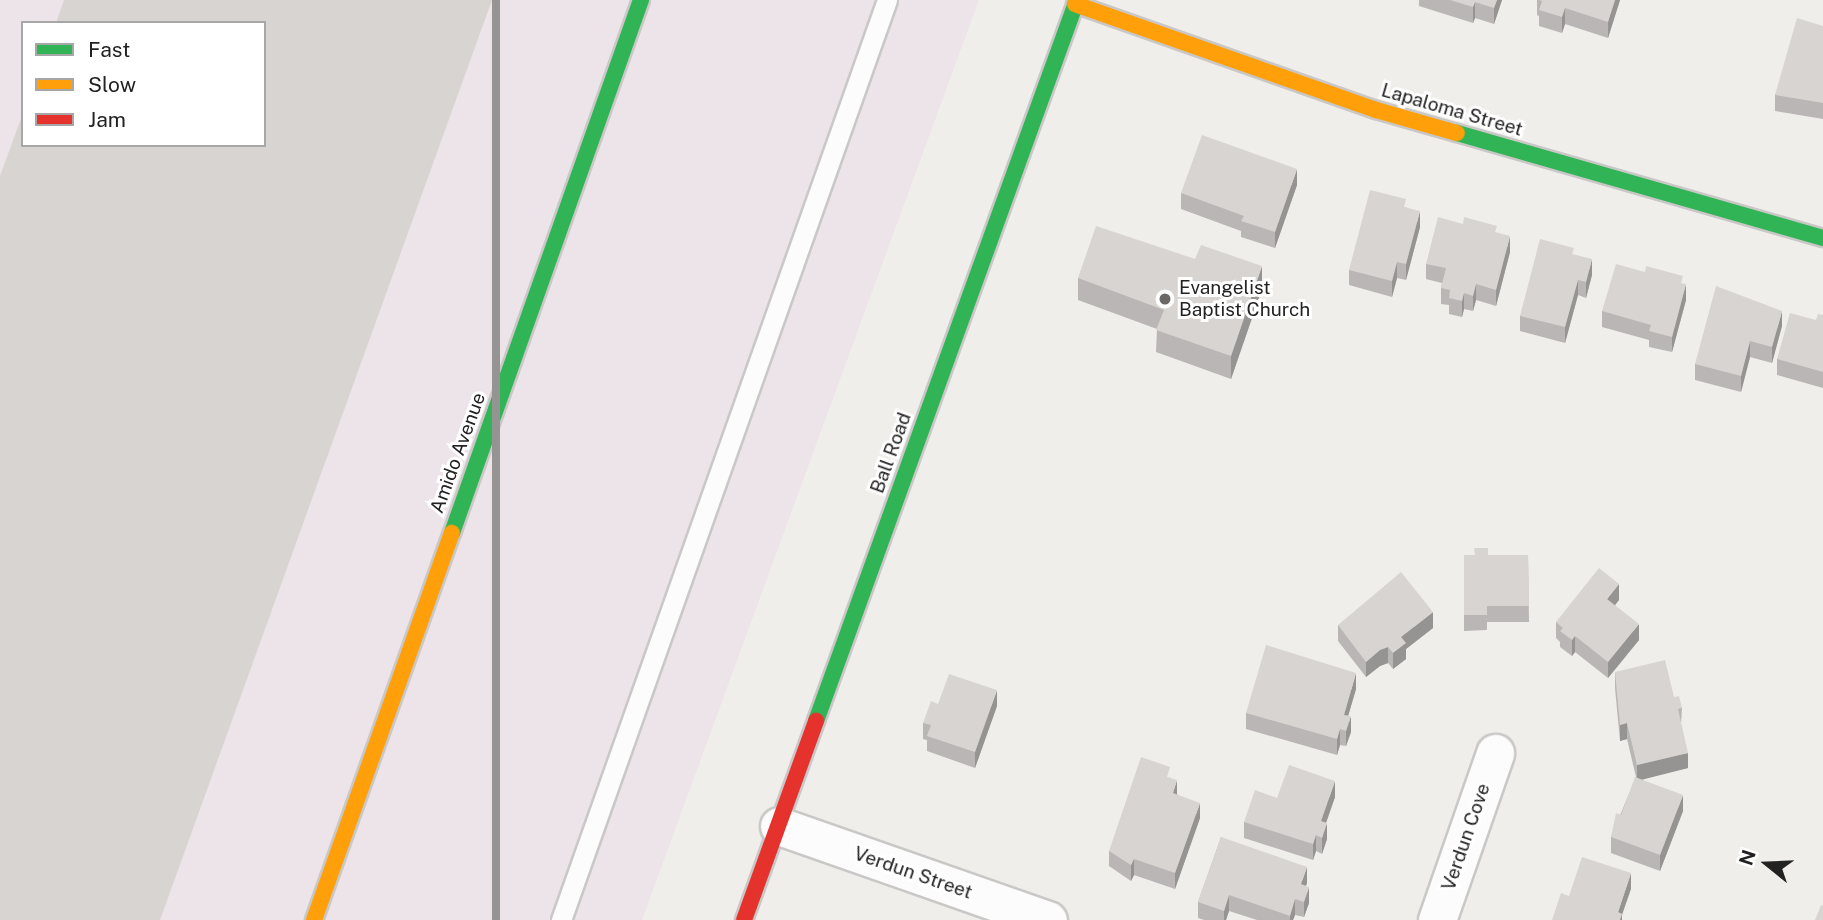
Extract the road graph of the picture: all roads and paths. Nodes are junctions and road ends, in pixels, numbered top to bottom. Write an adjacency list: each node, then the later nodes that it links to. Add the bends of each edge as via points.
1 (641, 0): 7 (street, Amido Avenue)
2 (887, 0): 8 (lane)
3 (1076, 2): 4 (street, Lapaloma Street, via 1376,110); 6 (street, Ball Road)
4 (1823, 238)
5 (1495, 753): 11 (street, Verdun Cove)
6 (779, 826): 9 (street, Ball Road); 10 (street, Verdun Street)
7 (314, 920)
8 (561, 920)
9 (744, 920)
10 (1048, 920)
11 (1437, 920)

